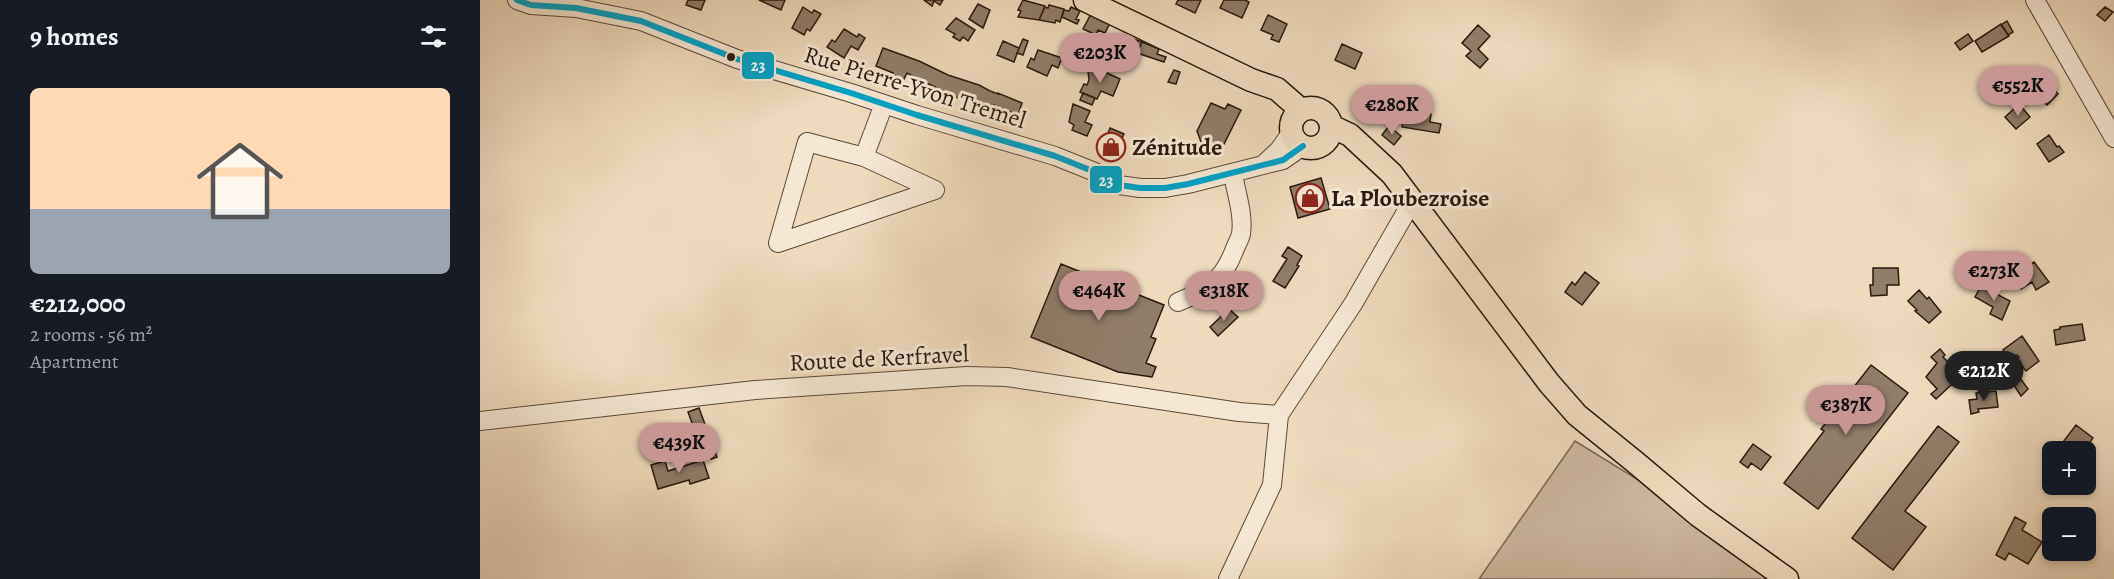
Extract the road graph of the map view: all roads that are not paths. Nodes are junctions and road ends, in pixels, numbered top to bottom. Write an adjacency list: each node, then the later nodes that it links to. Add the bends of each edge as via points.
1 (517, 0): 4 (street, Rue Pierre-Yvon Tremel, via 641,21 737,59)
2 (1085, 0): 5 (main road, via 1251,80)
3 (2035, 0): 6 (street)
4 (884, 104): 7 (street); 8 (street, Rue Pierre-Yvon Tremel, via 1055,156 1095,172 1112,184 1165,188)
5 (1307, 130): 8 (street, Rue Pierre-Yvon Tremel, via 1264,164); 9 (main road, via 1367,150)
6 (2114, 138)
7 (864, 157): 7 (street, via 807,142 778,243 935,190)
8 (1233, 174): 10 (street, via 1241,234 1232,256 1218,280)
9 (1415, 203): 11 (street); 14 (main road, via 1577,415 1698,515)
10 (1178, 302)
11 (1279, 415): 12 (street, Route de Kerfravel, via 1007,377 967,376 755,390); 13 (street, via 1272,485)
12 (480, 421)
13 (1228, 579)
14 (1787, 579)

